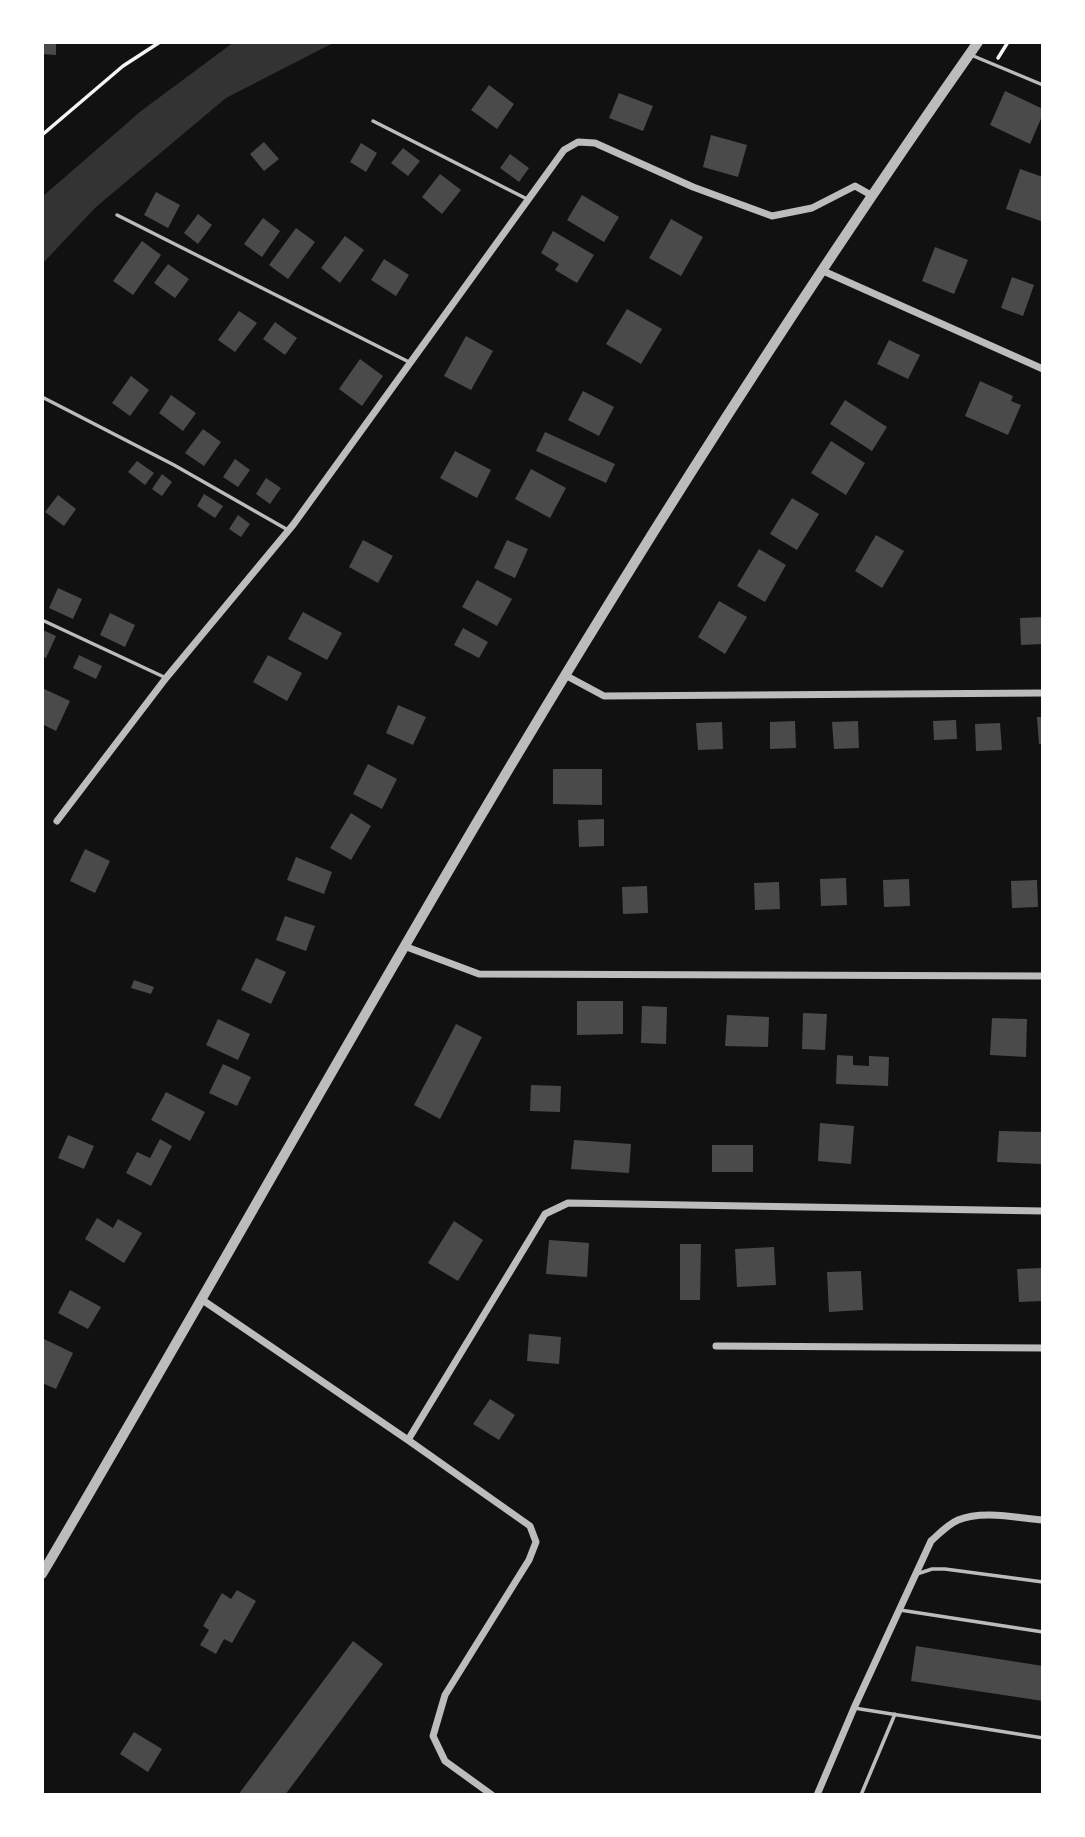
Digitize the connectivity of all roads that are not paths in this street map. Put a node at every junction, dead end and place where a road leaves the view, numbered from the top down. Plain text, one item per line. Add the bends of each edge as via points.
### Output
1 (978, 42) edge
2 (969, 55) junction
3 (1043, 85) edge
4 (373, 121) dead end
5 (871, 195) junction
6 (527, 198) junction
7 (117, 215) dead end
8 (821, 270) junction
9 (409, 362) junction
10 (1043, 369) edge
11 (42, 397) edge
12 (288, 530) junction
13 (42, 620) edge
14 (565, 675) junction
15 (166, 678) junction
16 (1043, 693) edge
17 (57, 821) dead end
18 (404, 946) junction
19 (1043, 976) edge
20 (1043, 1211) edge
21 (201, 1299) junction
22 (716, 1346) dead end
23 (1043, 1348) edge
24 (408, 1440) junction
25 (1043, 1520) edge
26 (42, 1574) edge
27 (915, 1575) junction
28 (1043, 1582) edge
29 (900, 1610) junction
30 (1043, 1632) edge
31 (854, 1708) junction
32 (895, 1714) junction
33 (1043, 1738) edge
34 (492, 1795) edge
35 (817, 1795) edge
36 (861, 1795) edge

1 - 2 street
2 - 3 lane
2 - 5 street
4 - 6 lane
5 - 6 street via 855,186 812,208 772,216 595,143 578,142 565,150
5 - 8 street
6 - 9 street
7 - 9 lane
8 - 10 street
8 - 14 street
9 - 12 street
11 - 12 lane
12 - 15 street
13 - 15 lane
14 - 16 street via 604,696
14 - 18 street
15 - 17 street
18 - 19 street via 479,974
18 - 21 street
20 - 24 street via 568,1203 545,1214
21 - 24 street
21 - 26 street
22 - 23 street
24 - 34 street via 530,1526 536,1542 445,1695 433,1737 445,1761
25 - 27 street via 990,1515 959,1520 931,1541
27 - 28 lane via 945,1569
27 - 29 street
29 - 30 lane
29 - 31 street
31 - 32 lane
31 - 35 street
32 - 33 lane
32 - 36 lane

